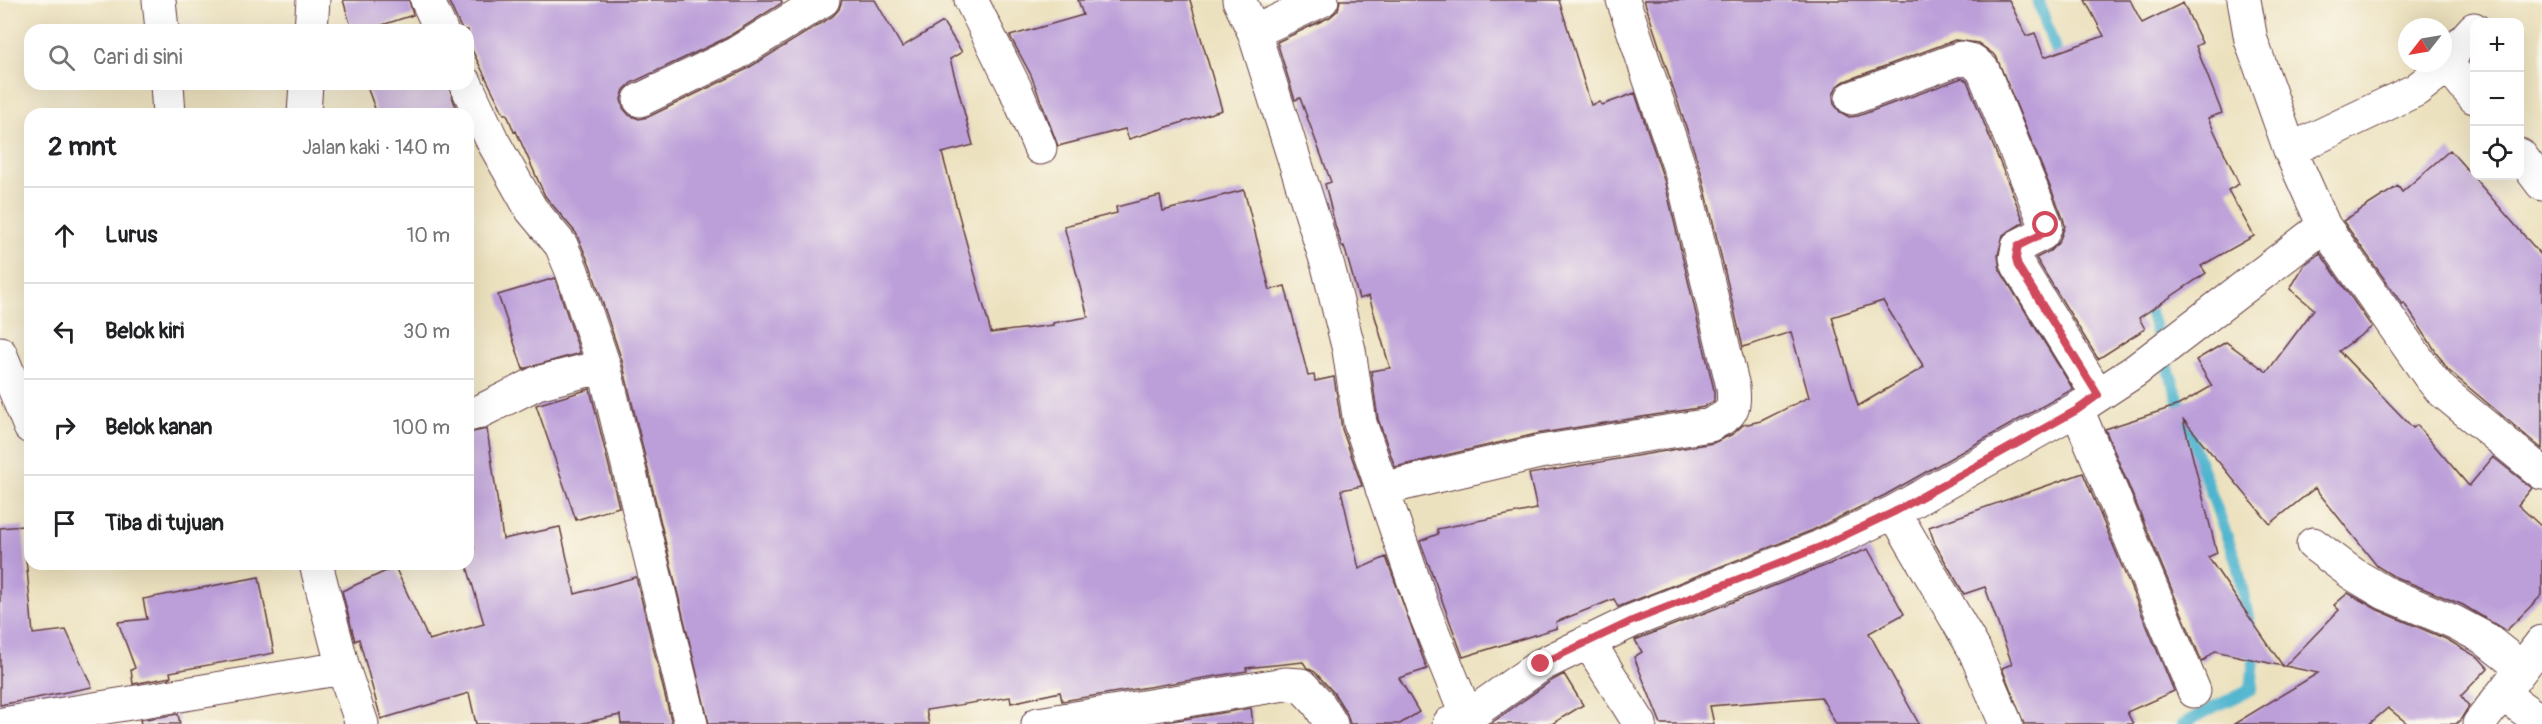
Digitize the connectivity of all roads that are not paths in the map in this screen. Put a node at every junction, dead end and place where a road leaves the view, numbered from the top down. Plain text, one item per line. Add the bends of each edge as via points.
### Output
1 (159, 0) edge
2 (313, 0) edge
3 (427, 0) edge
4 (823, 0) edge
5 (971, 0) edge
6 (1239, 0) edge
7 (1322, 0) edge
8 (1623, 0) edge
9 (2244, 0) edge
10 (161, 24) edge
11 (311, 24) edge
12 (438, 24) edge
13 (1254, 32) junction
14 (2470, 35) edge
15 (2452, 56) edge
16 (2452, 70) edge
17 (2439, 72) edge
18 (167, 90) edge
19 (306, 90) edge
20 (469, 90) edge
21 (2470, 92) edge
22 (1852, 98) dead end
23 (640, 100) dead end
24 (169, 108) edge
25 (304, 108) edge
26 (1040, 148) dead end
27 (2290, 150) junction
28 (2524, 160) edge
29 (2542, 184) edge
30 (2324, 226) junction
31 (0, 353) edge
32 (604, 366) junction
33 (2087, 402) junction
34 (24, 412) edge
35 (474, 413) edge
36 (2542, 473) edge
37 (1382, 489) junction
38 (1894, 512) junction
39 (2313, 544) dead end
40 (318, 570) edge
41 (1588, 641) junction
42 (2542, 642) edge
43 (343, 668) junction
44 (2522, 668) junction
45 (2194, 691) dead end
46 (2502, 694) junction
47 (52, 719) edge
48 (1458, 720) edge
49 (1629, 720) edge
50 (2542, 722) edge
51 (3, 724) edge
52 (362, 724) edge
53 (691, 724) edge
54 (1038, 724) edge
55 (1331, 724) edge
56 (2006, 724) edge
57 (2479, 724) edge

1 - 10 street
2 - 11 street
3 - 12 street
4 - 23 street via 735,54
5 - 26 street
6 - 13 street
7 - 13 street
8 - 37 street via 1683,178 1735,405 1727,416 1710,425 1540,452
9 - 27 street via 2250,40
13 - 37 street via 1328,266 1349,350 1360,423
14 - 15 street
16 - 21 street
17 - 27 street via 2416,90
18 - 24 street
19 - 25 street
20 - 32 street via 531,209 561,244
22 - 33 street via 1960,58 1973,61 1983,70 2046,225 2042,234 2018,246 2018,266
27 - 30 street
28 - 29 street
30 - 33 street via 2135,371
30 - 36 street via 2441,390
31 - 34 street
32 - 35 street via 537,383
32 - 53 street
33 - 38 street
33 - 45 street
37 - 48 street
38 - 41 street via 1820,547
38 - 56 street via 1974,649
39 - 44 street via 2385,593 2484,638
40 - 43 street
41 - 48 street via 1541,664
41 - 49 street
42 - 44 street
43 - 47 street
43 - 52 street
44 - 46 street
46 - 50 street
46 - 57 street
47 - 51 street
54 - 55 street via 1285,684 1301,685

